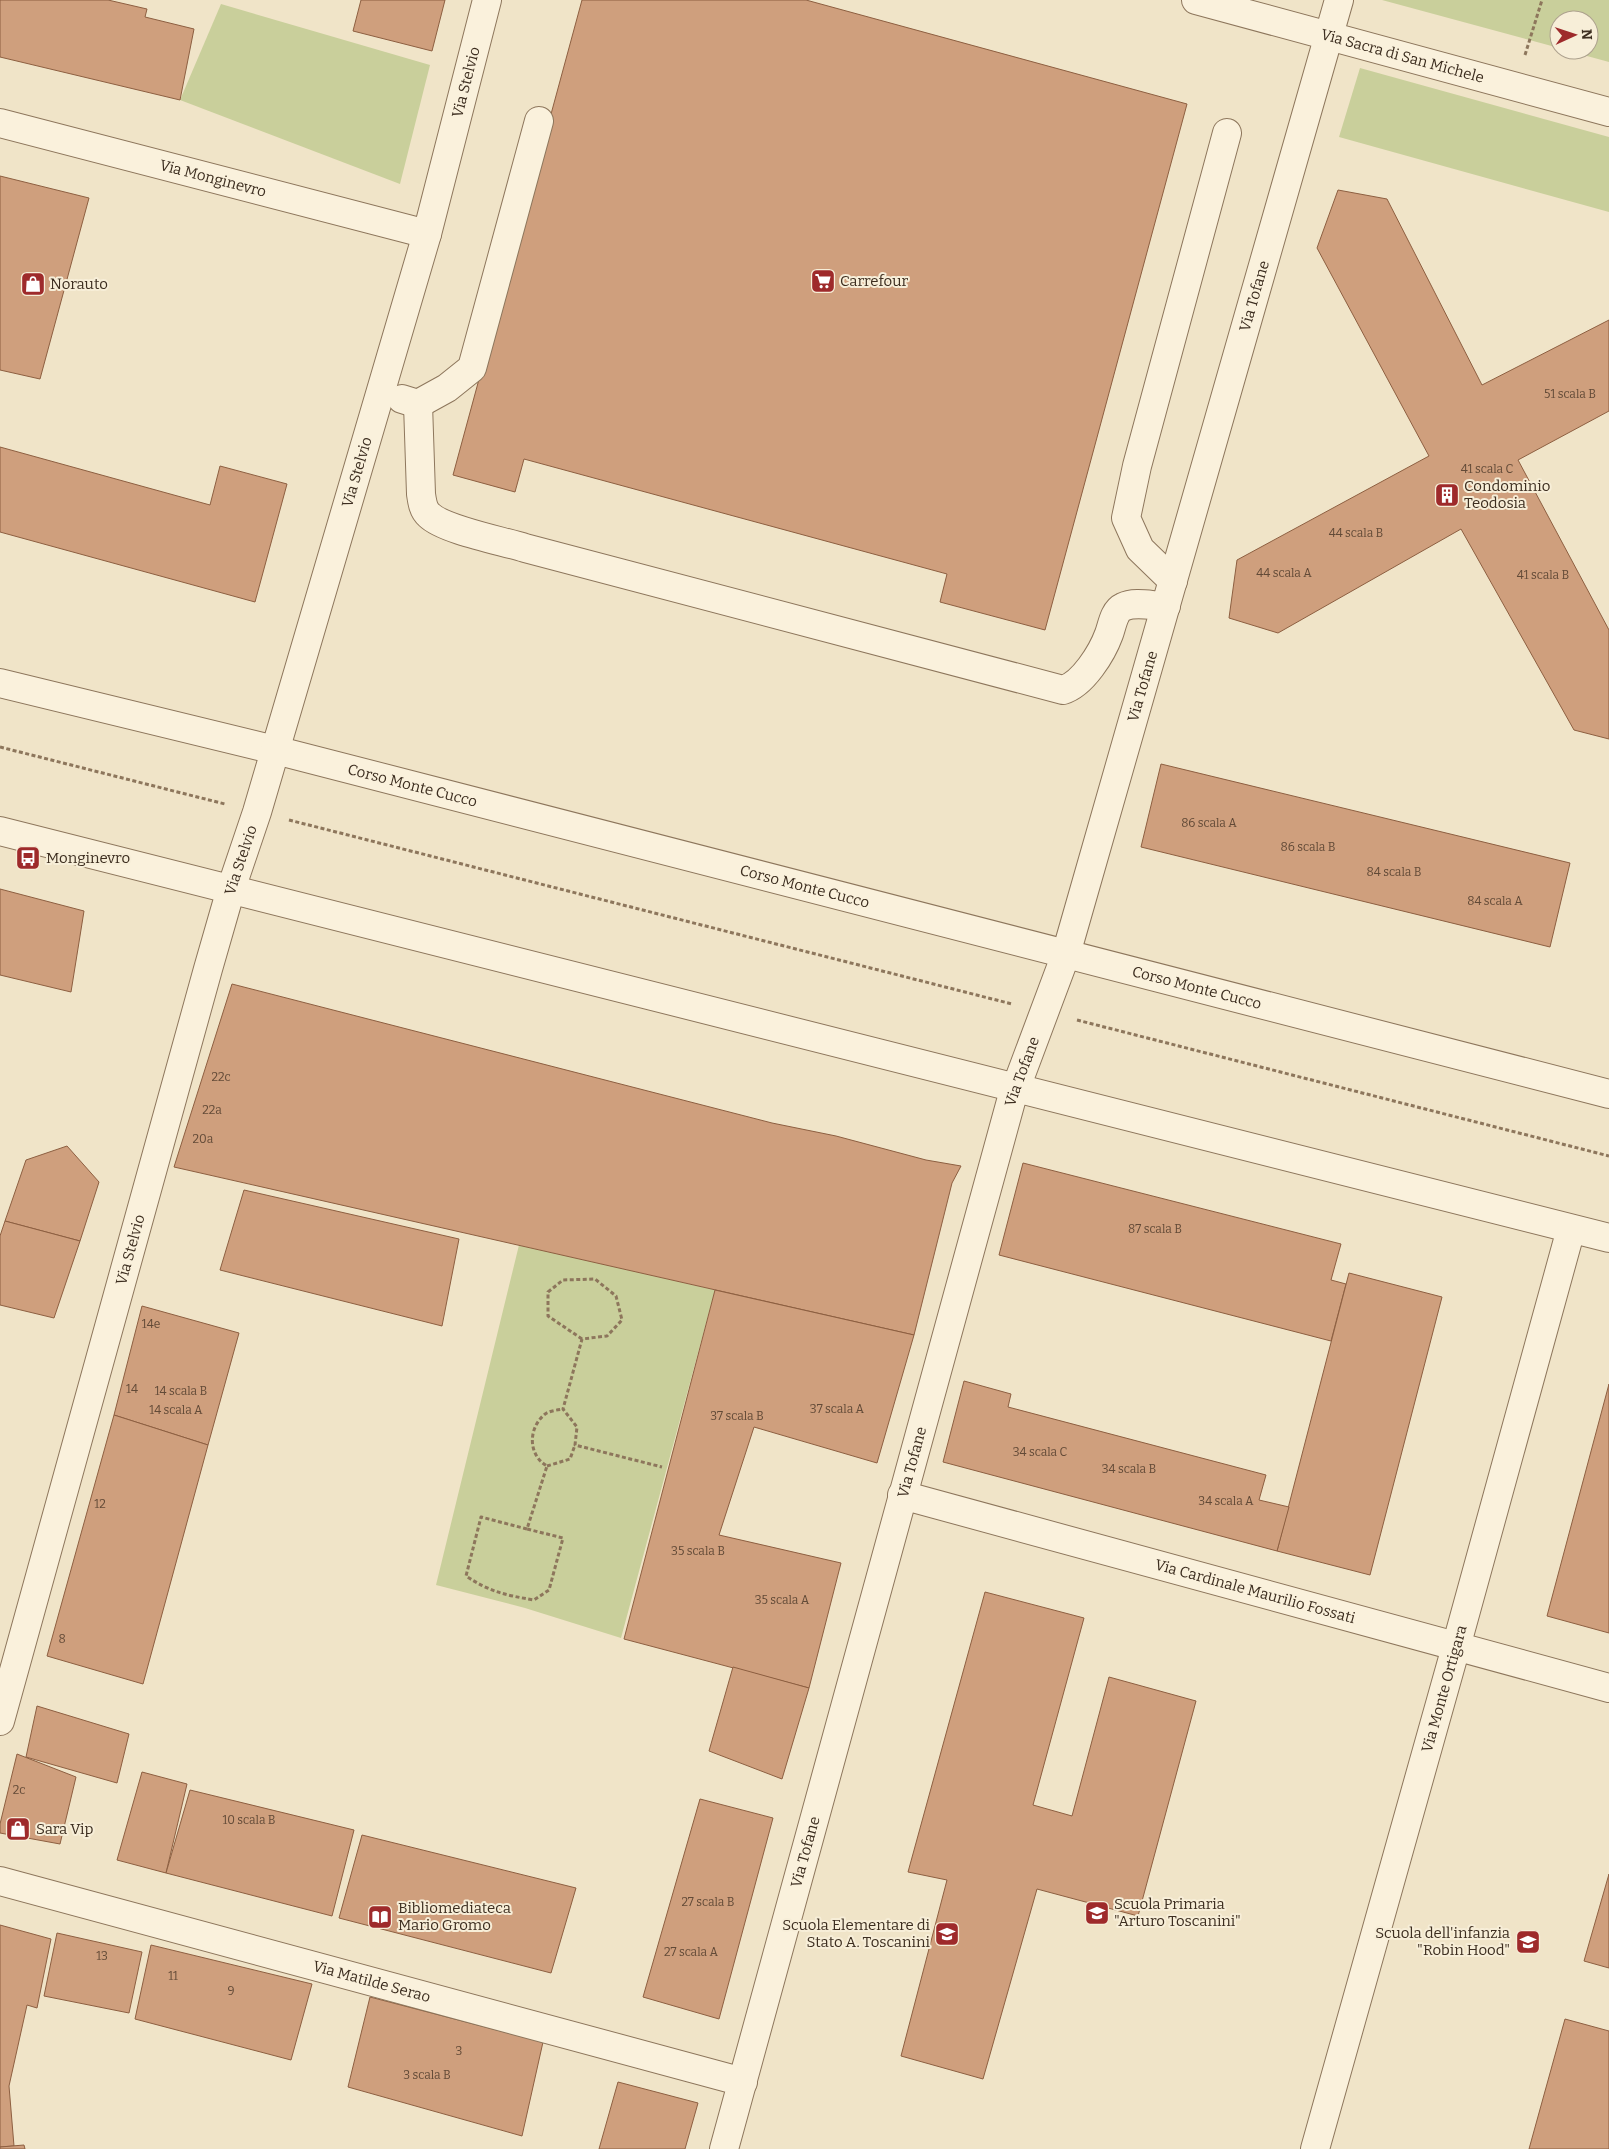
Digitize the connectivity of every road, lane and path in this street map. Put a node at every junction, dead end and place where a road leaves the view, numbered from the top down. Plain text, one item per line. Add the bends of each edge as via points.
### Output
1 (487, 0) edge
2 (1196, 0) edge
3 (1339, 0) edge
4 (1542, 0) edge
5 (1328, 36) junction
6 (1516, 87) junction
7 (1609, 112) edge
8 (539, 121) dead end
9 (0, 123) edge
10 (1227, 133) dead end
11 (427, 234) junction
12 (381, 392) junction
13 (418, 404) junction
14 (1170, 594) junction
15 (0, 683) edge
16 (0, 747) edge
17 (275, 750) junction
18 (257, 812) junction
19 (0, 831) edge
20 (231, 889) junction
21 (1066, 954) junction
22 (1044, 1012) junction
23 (1015, 1088) junction
24 (1609, 1094) edge
25 (1609, 1156) edge
26 (1571, 1229) junction
27 (1609, 1238) edge
28 (582, 1339) junction
29 (563, 1409) junction
30 (575, 1445) junction
31 (547, 1466) junction
32 (662, 1467) dead end
33 (902, 1494) junction
34 (527, 1528) junction
35 (1456, 1647) junction
36 (1609, 1688) edge
37 (0, 1721) edge
38 (0, 1880) edge
39 (742, 2082) junction
40 (724, 2149) edge
41 (1315, 2149) edge

1 - 11 street, Via Stelvio
2 - 5 street, Via Sacra di San Michele
3 - 5 street, Via Tofane
4 - 6 path
5 - 6 street, Via Sacra di San Michele
5 - 14 street, Via Tofane
6 - 7 street, Via Sacra di San Michele
8 - 13 street via 472,368 447,388
9 - 11 street, Via Monginevro
10 - 14 street via 1137,466 1126,518 1140,550
11 - 12 street, Via Stelvio
12 - 13 street
12 - 17 street, Via Stelvio
13 - 14 street via 423,505 429,515 446,525 1063,690 1072,687 1095,661 1122,607
14 - 21 street, Via Tofane
15 - 17 street, Corso Monte Cucco
16 - 18 path
17 - 18 street, Via Stelvio
17 - 21 street, Corso Monte Cucco
18 - 20 street, Via Stelvio
18 - 22 path
19 - 20 street
20 - 23 street
20 - 37 street, Via Stelvio
21 - 22 street, Via Tofane
21 - 24 street, Corso Monte Cucco
22 - 23 street, Via Tofane
22 - 25 path
23 - 26 street
23 - 33 street, Via Tofane
26 - 27 street
26 - 35 street, Via Monte Ortigara
28 - 28 path via 607,1336 622,1320 616,1296 595,1279 563,1280 548,1292 548,1316
28 - 29 path
29 - 30 path via 577,1427
29 - 31 path via 545,1414 533,1428 531,1446 540,1462
30 - 31 path via 570,1459
30 - 32 path
31 - 34 path
33 - 35 street, Via Cardinale Maurilio Fossati
33 - 39 street, Via Tofane
34 - 34 path via 562,1538 550,1590 534,1600 509,1596 485,1588 466,1576 481,1517
35 - 36 street, Via Cardinale Maurilio Fossati
35 - 41 street, Via Monte Ortigara
38 - 39 street, Via Matilde Serao
39 - 40 street, Via Tofane

